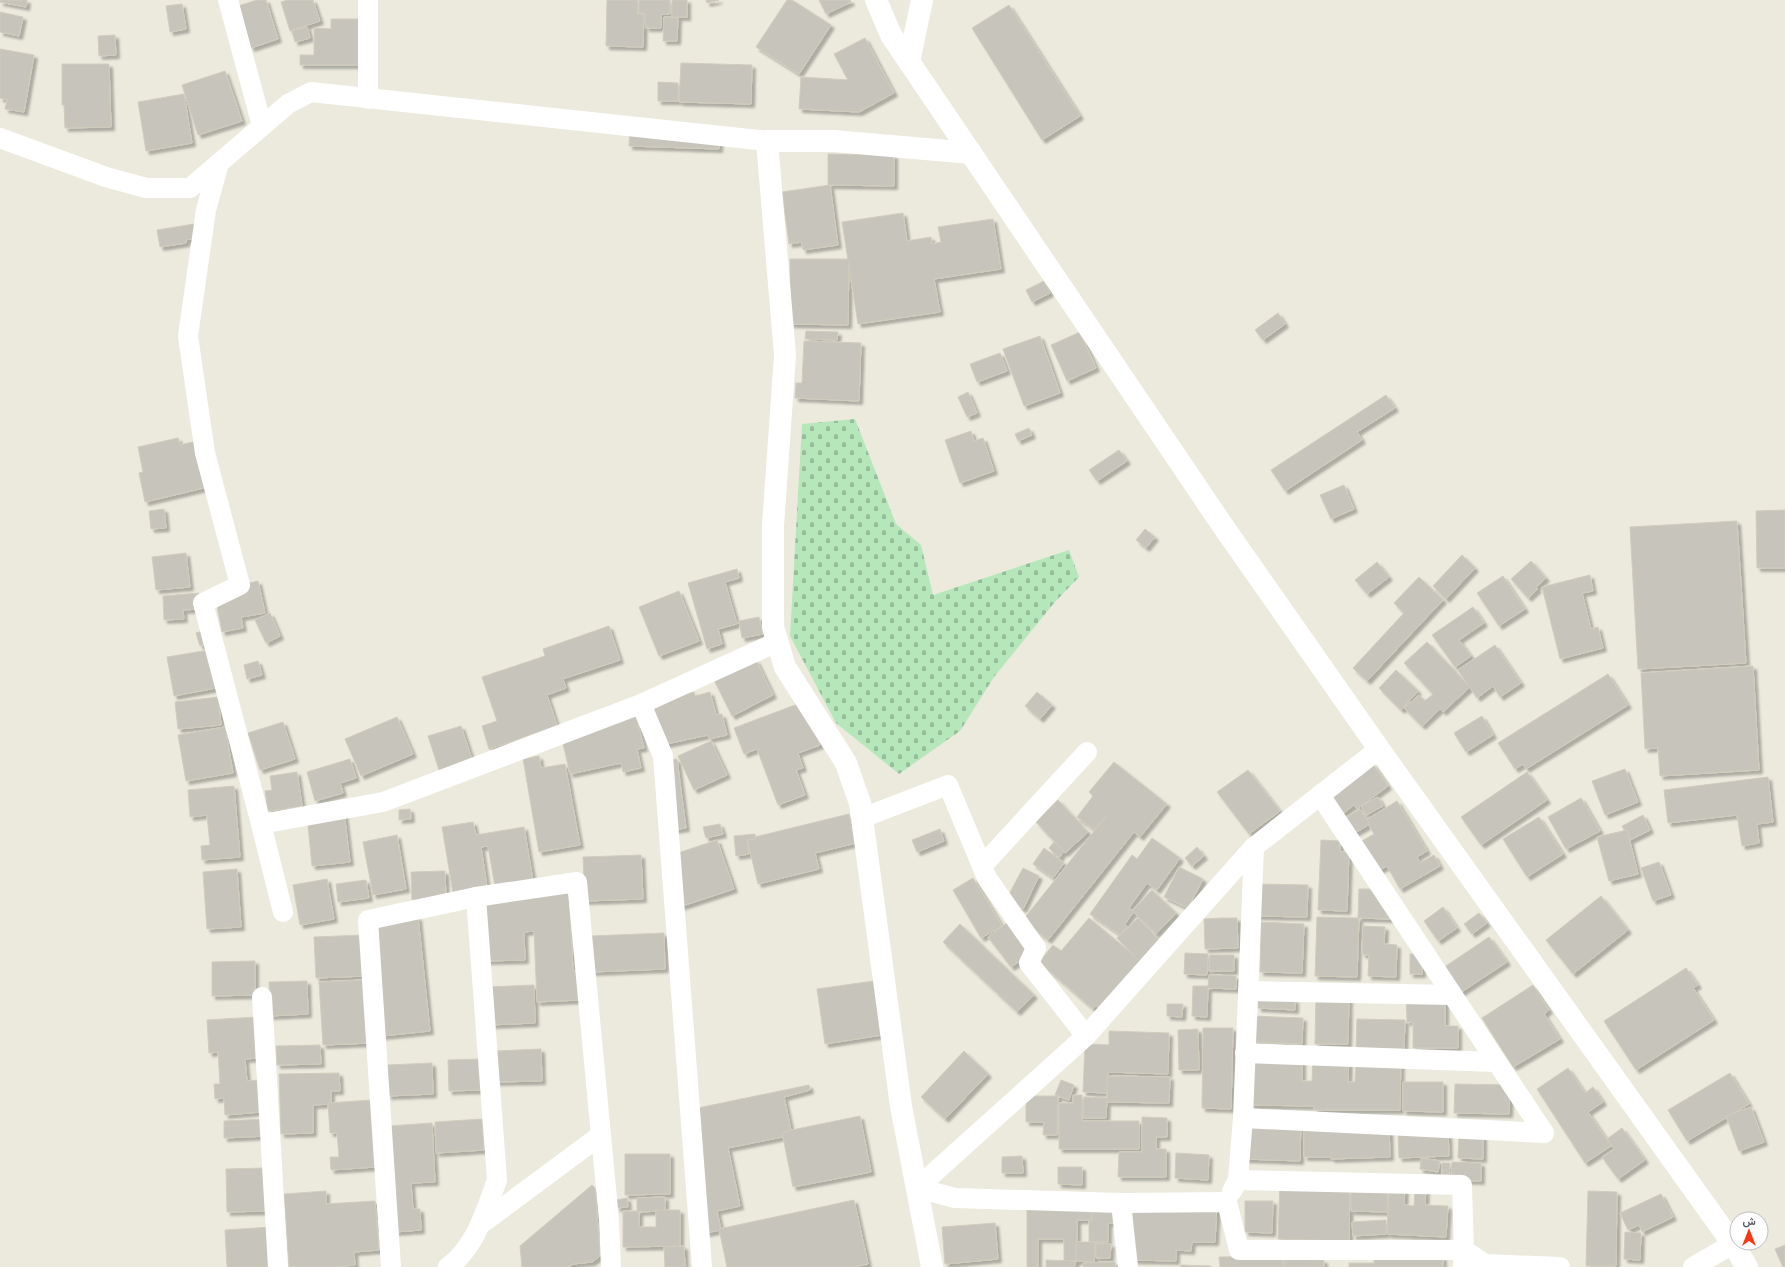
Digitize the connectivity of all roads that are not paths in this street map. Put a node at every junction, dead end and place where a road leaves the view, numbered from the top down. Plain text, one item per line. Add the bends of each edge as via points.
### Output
1 (228, 0) edge
2 (368, 0) edge
3 (876, 0) edge
4 (922, 0) edge
5 (910, 62) junction
6 (368, 98) junction
7 (262, 126) junction
8 (0, 138) edge
9 (767, 141) junction
10 (971, 152) junction
11 (219, 163) junction
12 (777, 642) junction
13 (641, 704) junction
14 (1379, 748) junction
15 (1087, 752) dead end
16 (1320, 795) junction
17 (862, 818) junction
18 (261, 824) junction
19 (1254, 847) junction
20 (982, 866) junction
21 (476, 897) junction
22 (283, 912) dead end
23 (1248, 991) junction
24 (1452, 995) junction
25 (262, 997) dead end
26 (1086, 1036) junction
27 (1245, 1053) junction
28 (1496, 1062) junction
29 (1243, 1118) junction
30 (601, 1135) junction
31 (1238, 1180) junction
32 (916, 1188) junction
33 (1226, 1202) junction
34 (1121, 1203) junction
35 (481, 1224) junction
36 (1729, 1238) edge
37 (1729, 1246) edge
38 (1737, 1251) edge
39 (1463, 1258) edge
40 (455, 1265) edge
41 (278, 1267) edge
42 (391, 1267) edge
43 (611, 1267) edge
44 (702, 1267) edge
45 (932, 1267) edge
46 (1128, 1267) edge
47 (1560, 1267) edge
48 (1693, 1267) edge
49 (1747, 1267) edge

1 - 7 street
2 - 6 street
3 - 5 main road via 891,35
4 - 5 main road
5 - 10 main road
6 - 7 street via 311,92 288,104
6 - 9 street
7 - 11 street
8 - 11 street via 106,177 146,188 190,188
9 - 10 main road via 834,141
9 - 12 main road via 784,355 773,526 773,627
10 - 14 main road via 1225,530
11 - 18 street via 206,210 188,336 205,453 240,585 203,603
12 - 13 street
12 - 17 main road via 784,667 846,763 860,803
13 - 18 street via 383,802
13 - 44 street via 663,756
14 - 16 street
14 - 36 main road
15 - 20 street
16 - 19 street
16 - 24 street
17 - 20 street via 948,785
17 - 32 main road via 901,1106
18 - 22 street
19 - 23 street
19 - 26 street
20 - 26 street via 987,878 1036,948 1028,963
21 - 30 street via 577,882
21 - 35 street via 497,1180
21 - 42 street via 368,920
23 - 24 street
23 - 27 street
24 - 28 street
25 - 41 street
26 - 32 street
27 - 28 street
27 - 29 street
28 - 29 street via 1544,1133
29 - 31 street
30 - 35 street
30 - 43 street
31 - 33 street
31 - 39 street via 1462,1184
32 - 34 street via 955,1198
32 - 45 main road
33 - 34 street
33 - 39 street via 1239,1250
34 - 46 street
35 - 40 street
37 - 48 street
38 - 49 main road
39 - 47 street via 1485,1264

